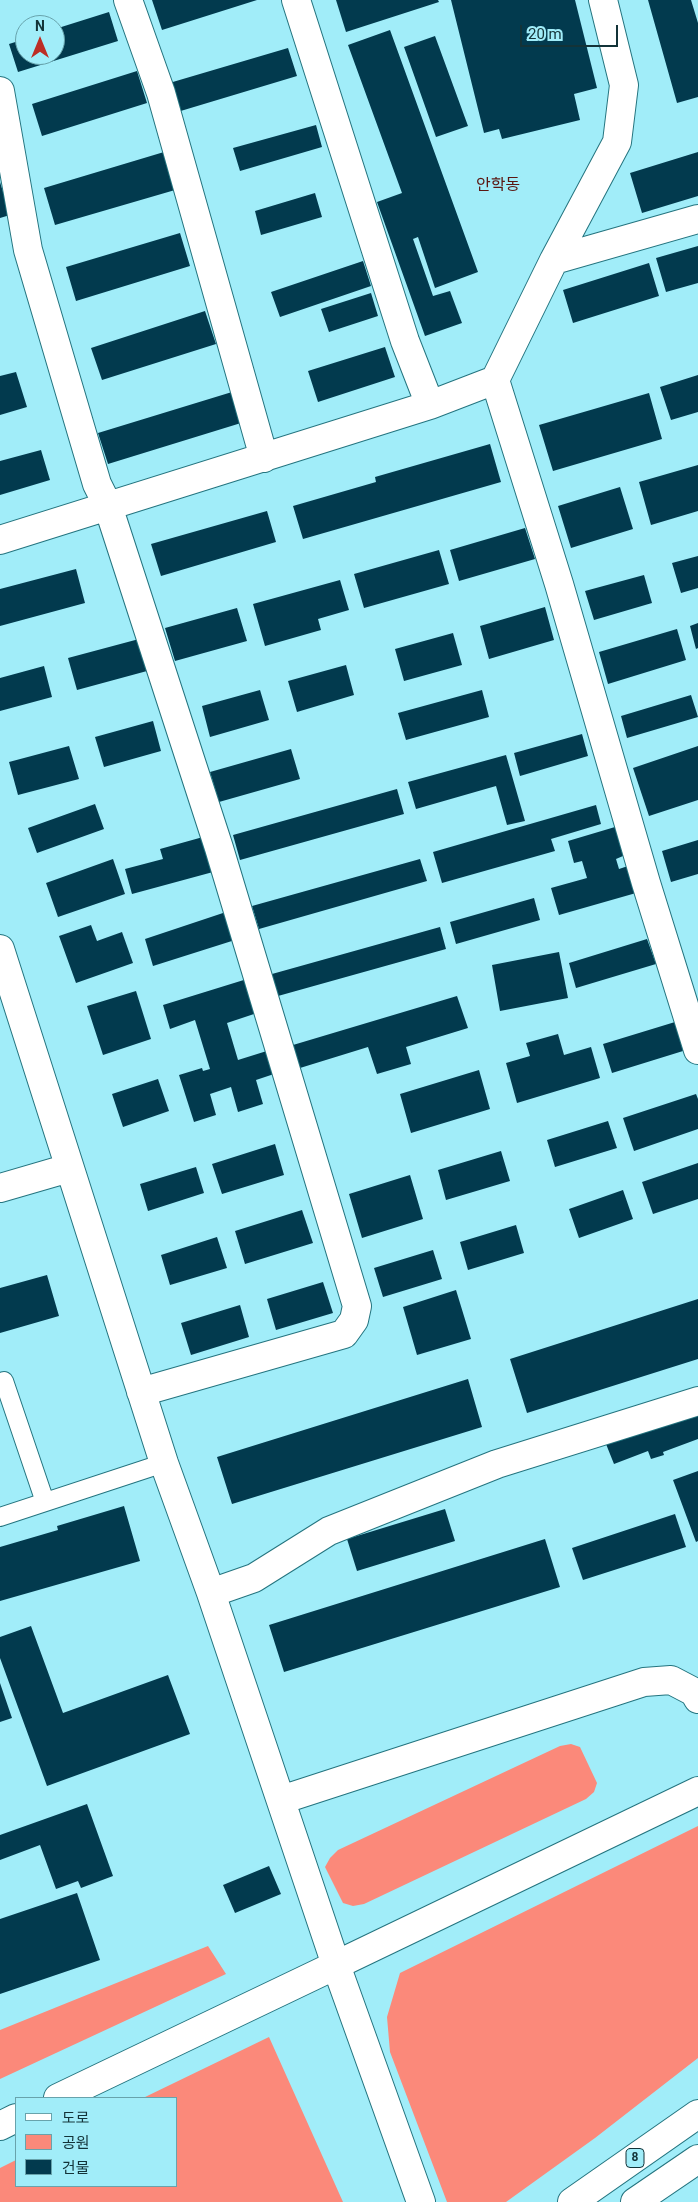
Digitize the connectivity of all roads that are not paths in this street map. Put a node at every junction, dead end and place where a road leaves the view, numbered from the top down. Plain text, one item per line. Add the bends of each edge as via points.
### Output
1 (128, 0) edge
2 (296, 0) edge
3 (604, 0) edge
4 (0, 91) edge
5 (698, 219) edge
6 (554, 260) junction
7 (496, 380) junction
8 (430, 405) junction
9 (264, 458) junction
10 (108, 506) junction
11 (0, 540) edge
12 (0, 949) edge
13 (698, 1050) edge
14 (68, 1168) junction
15 (0, 1188) edge
16 (4, 1381) dead end
17 (141, 1392) junction
18 (698, 1401) edge
19 (164, 1463) junction
20 (45, 1502) junction
21 (0, 1517) edge
22 (211, 1592) junction
23 (698, 1699) edge
24 (698, 1792) edge
25 (281, 1800) junction
26 (336, 1965) junction
27 (60, 2097) edge
28 (698, 2114) edge
29 (15, 2118) edge
30 (0, 2126) edge
31 (698, 2158) edge
32 (421, 2202) edge
33 (572, 2202) edge
34 (635, 2202) edge

1 - 9 main road via 161,92
2 - 8 main road via 405,341
3 - 6 main road via 624,86 617,142
4 - 10 main road via 28,250 97,484
5 - 6 main road
6 - 7 main road
7 - 8 main road
7 - 13 main road
8 - 9 main road
9 - 10 main road
10 - 11 main road
10 - 17 main road via 219,848 357,1306 354,1320 344,1334
12 - 14 main road
14 - 15 main road
14 - 17 main road
16 - 20 lane
17 - 19 main road
18 - 22 main road via 497,1464 329,1531 254,1578
19 - 20 lane
19 - 22 main road
20 - 21 lane
22 - 25 main road
23 - 25 main road via 694,1692 671,1680 644,1682
24 - 26 main road
25 - 26 main road
26 - 27 main road
26 - 32 main road
28 - 33 main road, 8
29 - 30 main road
31 - 34 main road

